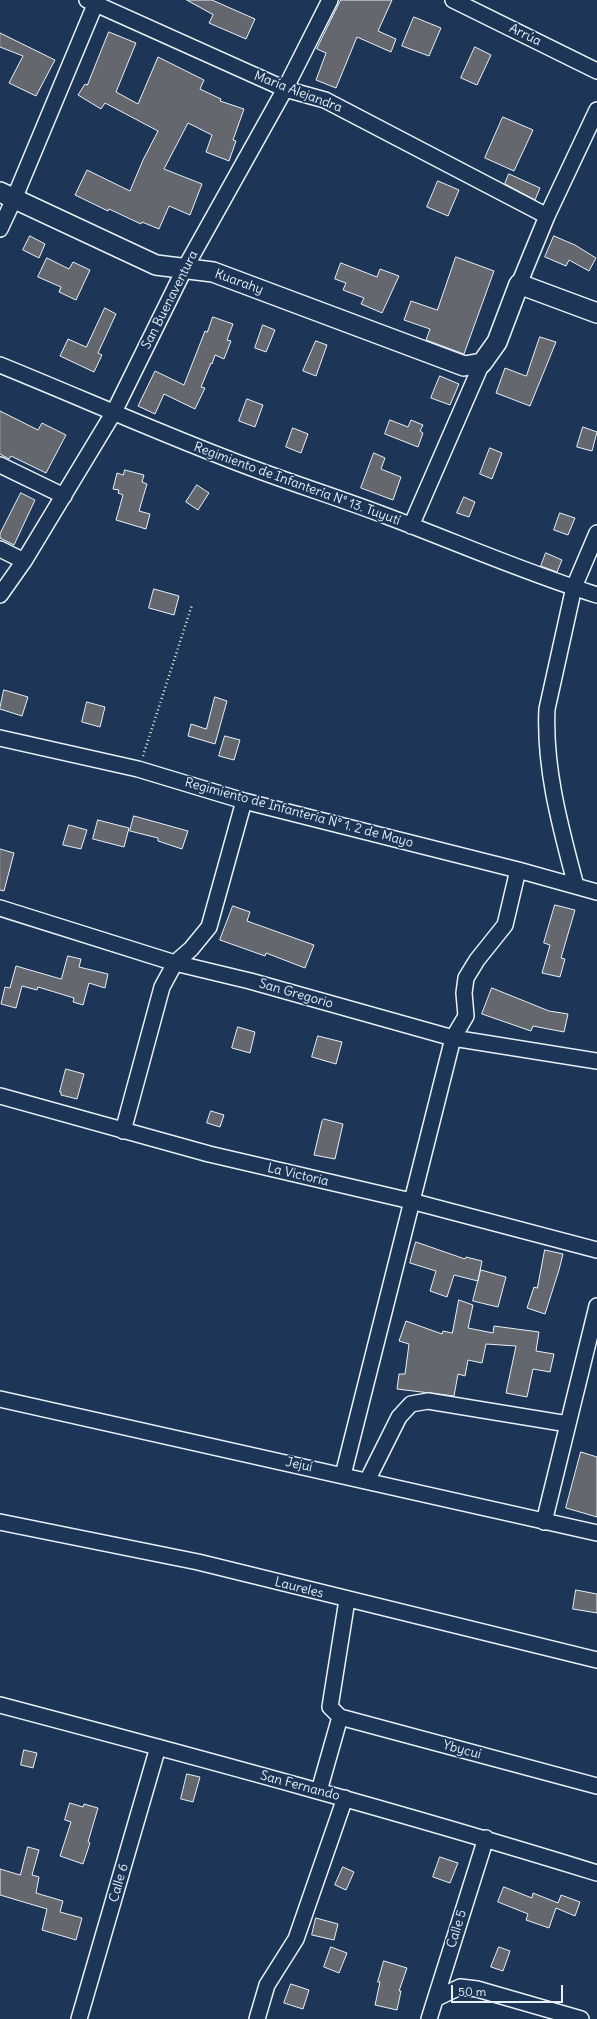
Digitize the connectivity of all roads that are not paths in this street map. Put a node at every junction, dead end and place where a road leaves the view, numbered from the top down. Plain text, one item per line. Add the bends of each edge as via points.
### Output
1 (330, 0) edge
2 (453, 0) edge
3 (91, 2) edge
4 (597, 71) edge
5 (285, 89) junction
6 (597, 110) edge
7 (7, 196) edge
8 (547, 216) junction
9 (0, 229) edge
10 (185, 268) junction
11 (519, 284) junction
12 (597, 313) edge
13 (482, 362) junction
14 (0, 365) edge
15 (114, 412) junction
16 (0, 465) edge
17 (64, 496) junction
18 (411, 526) junction
19 (597, 533) edge
20 (0, 549) edge
21 (24, 561) junction
22 (574, 587) junction
23 (0, 594) edge
24 (597, 595) edge
25 (0, 738) edge
26 (244, 801) junction
27 (518, 870) junction
28 (576, 886) junction
29 (597, 892) edge
30 (0, 908) edge
31 (175, 963) junction
32 (453, 1038) junction
33 (597, 1061) edge
34 (0, 1096) edge
35 (123, 1131) junction
36 (411, 1200) junction
37 (597, 1250) edge
38 (597, 1306) edge
39 (0, 1399) edge
40 (568, 1424) junction
41 (343, 1475) junction
42 (367, 1481) junction
43 (0, 1522) edge
44 (544, 1522) junction
45 (597, 1533) edge
46 (347, 1600) junction
47 (597, 1660) edge
48 (0, 1705) edge
49 (335, 1712) junction
50 (158, 1747) junction
51 (597, 1786) edge
52 (319, 1791) junction
53 (345, 1798) junction
54 (486, 1838) junction
55 (597, 1873) edge
56 (437, 1998) junction
57 (79, 2019) edge
58 (257, 2019) edge
59 (429, 2019) edge
60 (581, 2019) edge

1 - 5 street, San Buenaventura
2 - 4 street, Arrúa
3 - 5 street, María Alejandra
3 - 7 street
5 - 8 street, María Alejandra via 325,100
5 - 10 street, San Buenaventura
6 - 8 street
7 - 9 street
7 - 10 street, Kuarahy via 156,265
8 - 11 street
10 - 13 street, Kuarahy via 214,272 464,366
10 - 15 street, San Buenaventura
11 - 12 street
11 - 13 street via 497,342
13 - 18 street
14 - 15 street, Regimiento de Infantería N° 13. Tuyutí
15 - 17 street, San Buenaventura
15 - 18 street, Regimiento de Infantería N° 13. Tuyutí via 140,425 249,467
16 - 17 street
17 - 21 street, San Buenaventura
18 - 22 street, Regimiento de Infantería N° 13. Tuyutí
19 - 22 street
20 - 21 street
21 - 23 street, San Buenaventura
22 - 24 street, Regimiento de Infantería N° 13. Tuyutí
22 - 28 street via 547,709 546,728 559,821
25 - 26 street, Regimiento de Infantería N° 1. 2 de Mayo via 138,769
26 - 27 street, Regimiento de Infantería N° 1. 2 de Mayo
26 - 31 street via 208,927 192,949
27 - 28 street, Regimiento de Infantería N° 1. 2 de Mayo
27 - 32 street via 506,925 477,960 466,978 466,1016
28 - 29 street, Regimiento de Infantería N° 1. 2 de Mayo
30 - 31 street, San Gregorio
31 - 32 street, San Gregorio via 250,981
31 - 35 street via 162,987
32 - 33 street, San Gregorio
32 - 36 street
34 - 35 street, La Victoria
35 - 36 street, La Victoria via 209,1154
36 - 37 street, La Victoria
36 - 41 street
38 - 40 street
39 - 41 street, Jejuí
40 - 42 street via 428,1401 411,1404 399,1417
40 - 44 street
41 - 42 street, Jejuí
42 - 44 street, Jejuí
43 - 46 street, Laureles via 198,1562
44 - 45 street, Jejuí
46 - 47 street, Laureles
46 - 49 street
48 - 50 street, San Fernando
49 - 51 street, Ybycuí
49 - 52 street
50 - 52 street, San Fernando
50 - 57 street, Calle 6
52 - 53 street, San Fernando
53 - 54 street, San Fernando
53 - 58 street via 296,1939 267,1985
54 - 55 street, San Fernando
54 - 56 street, Calle 5
56 - 59 street, Calle 5
56 - 60 street via 460,1987 477,1989

